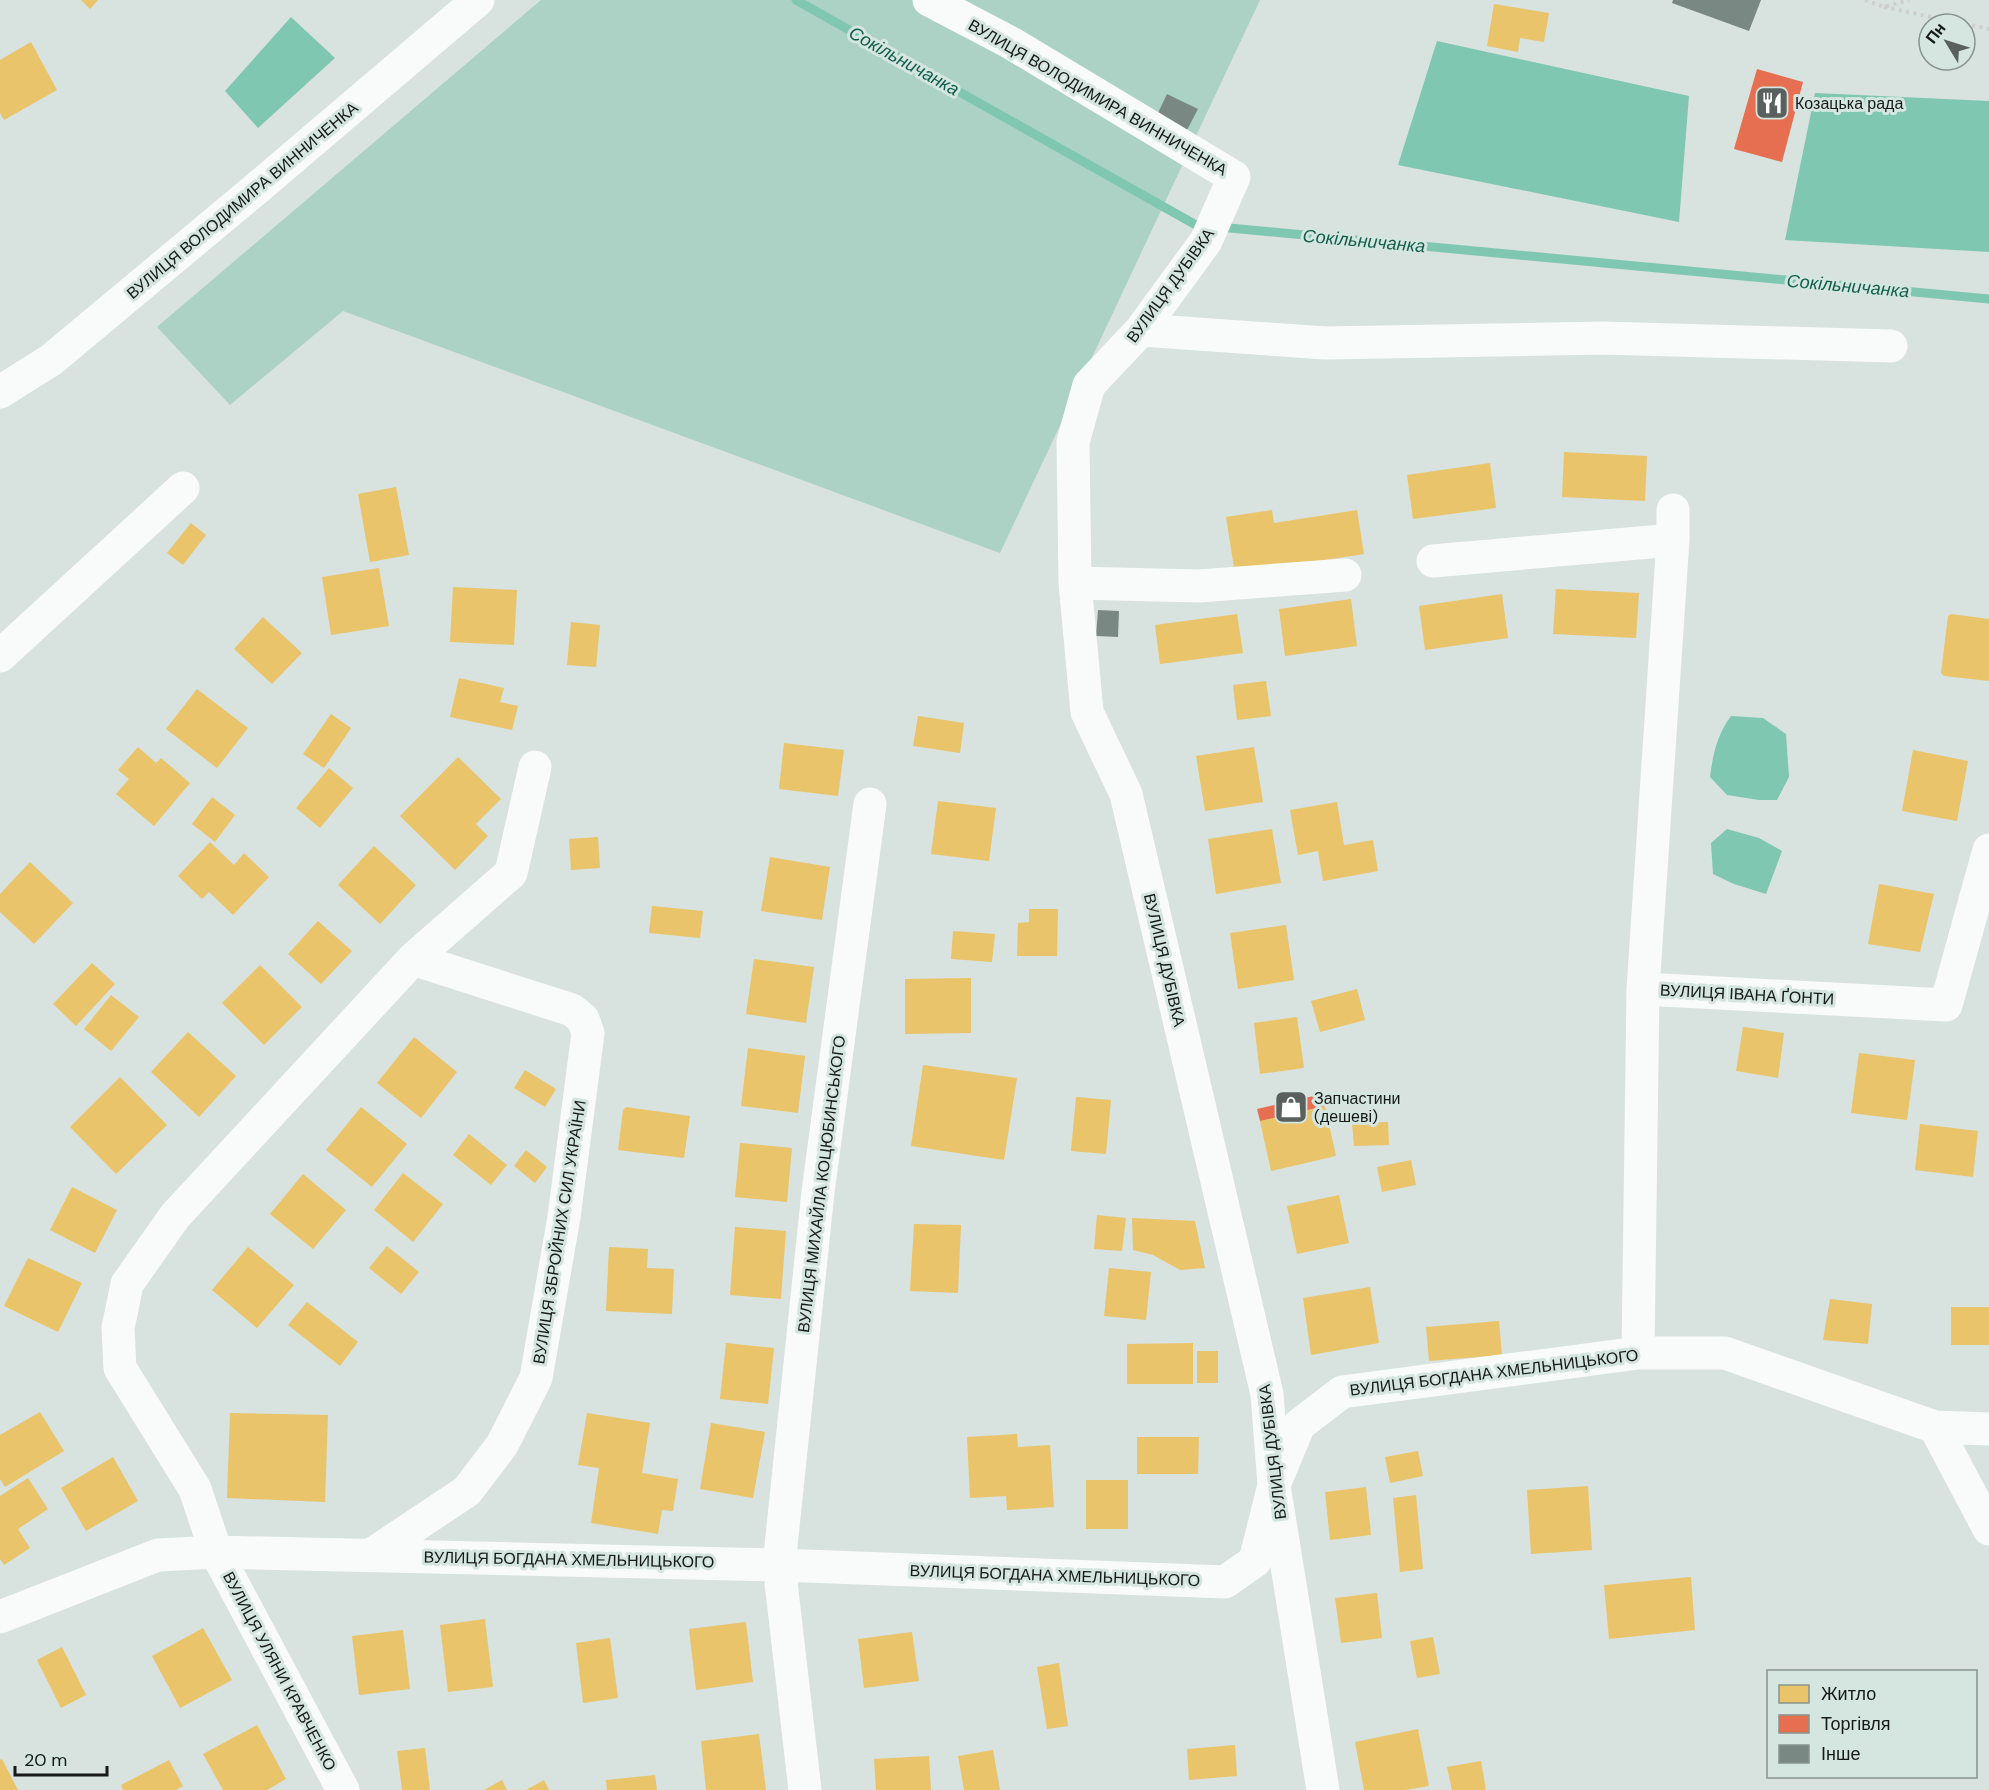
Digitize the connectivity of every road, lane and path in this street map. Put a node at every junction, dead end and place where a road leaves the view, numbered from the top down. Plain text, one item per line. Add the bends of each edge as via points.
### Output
1 (478, 0) edge
2 (929, 0) edge
3 (1865, 0) edge
4 (1909, 0) edge
5 (1884, 8) junction
6 (1989, 29) edge
7 (1234, 177) joint
8 (1141, 330) junction
9 (1891, 346) dead end
10 (0, 392) edge
11 (183, 488) dead end
12 (1433, 561) dead end
13 (1345, 575) dead end
14 (1075, 583) junction
15 (0, 656) edge
16 (535, 767) dead end
17 (870, 804) dead end
18 (1989, 850) edge
19 (413, 959) junction
20 (1643, 988) junction
21 (1638, 1353) junction
22 (1935, 1427) junction
23 (1989, 1429) edge
24 (1274, 1485) junction
25 (1989, 1529) edge
26 (216, 1552) junction
27 (371, 1555) junction
28 (779, 1565) junction
29 (0, 1617) edge
30 (343, 1790) edge
31 (805, 1790) edge
32 (1323, 1790) edge

1 - 10 street, ВУЛИЦЯ ВОЛОДИМИРА ВИННИЧЕНКА via 60,352
2 - 7 street, ВУЛИЦЯ ВОЛОДИМИРА ВИННИЧЕНКА via 1011,43
3 - 5 path
4 - 5 path
5 - 6 path
7 - 8 street, ВУЛИЦЯ ДУБІВКА via 1210,233
8 - 9 street via 1325,343 1603,338
8 - 14 street, ВУЛИЦЯ ДУБІВКА via 1089,385 1073,442
11 - 15 street
12 - 20 street via 1673,525
13 - 14 street via 1199,586
14 - 24 street, ВУЛИЦЯ ДУБІВКА via 1087,712 1126,794 1267,1394
16 - 19 street via 511,873
17 - 28 street, ВУЛИЦЯ МИХАЙЛА КОЦЮБИНСЬКОГО via 818,1192
18 - 20 street, ВУЛИЦЯ ІВАНА ҐОНТИ via 1946,1005
19 - 26 street via 175,1216 127,1284 118,1328 120,1368 195,1489
19 - 27 street, ВУЛИЦЯ ЗБРОЙНИХ СИЛ УКРАЇНИ via 572,1010 583,1019 588,1033 564,1217 536,1378 502,1445 467,1491
20 - 21 street, ВУЛИЦЯ ІВАНА ҐОНТИ
21 - 22 street, ВУЛИЦЯ БОГДАНА ХМЕЛЬНИЦЬКОГО via 1725,1353
21 - 24 street, ВУЛИЦЯ БОГДАНА ХМЕЛЬНИЦЬКОГО via 1342,1392 1299,1425
22 - 23 street, ВУЛИЦЯ БОГДАНА ХМЕЛЬНИЦЬКОГО
22 - 25 street
24 - 28 street, ВУЛИЦЯ БОГДАНА ХМЕЛЬНИЦЬКОГО via 1255,1561 1225,1582
24 - 32 street, ВУЛИЦЯ ДУБІВКА
26 - 27 street, ВУЛИЦЯ БОГДАНА ХМЕЛЬНИЦЬКОГО
26 - 29 street, ВУЛИЦЯ БОГДАНА ХМЕЛЬНИЦЬКОГО via 158,1555
26 - 30 street, ВУЛИЦЯ УЛЯНИ КРАВЧЕНКО
27 - 28 street, ВУЛИЦЯ БОГДАНА ХМЕЛЬНИЦЬКОГО
28 - 31 street, ВУЛИЦЯ МИХАЙЛА КОЦЮБИНСЬКОГО

